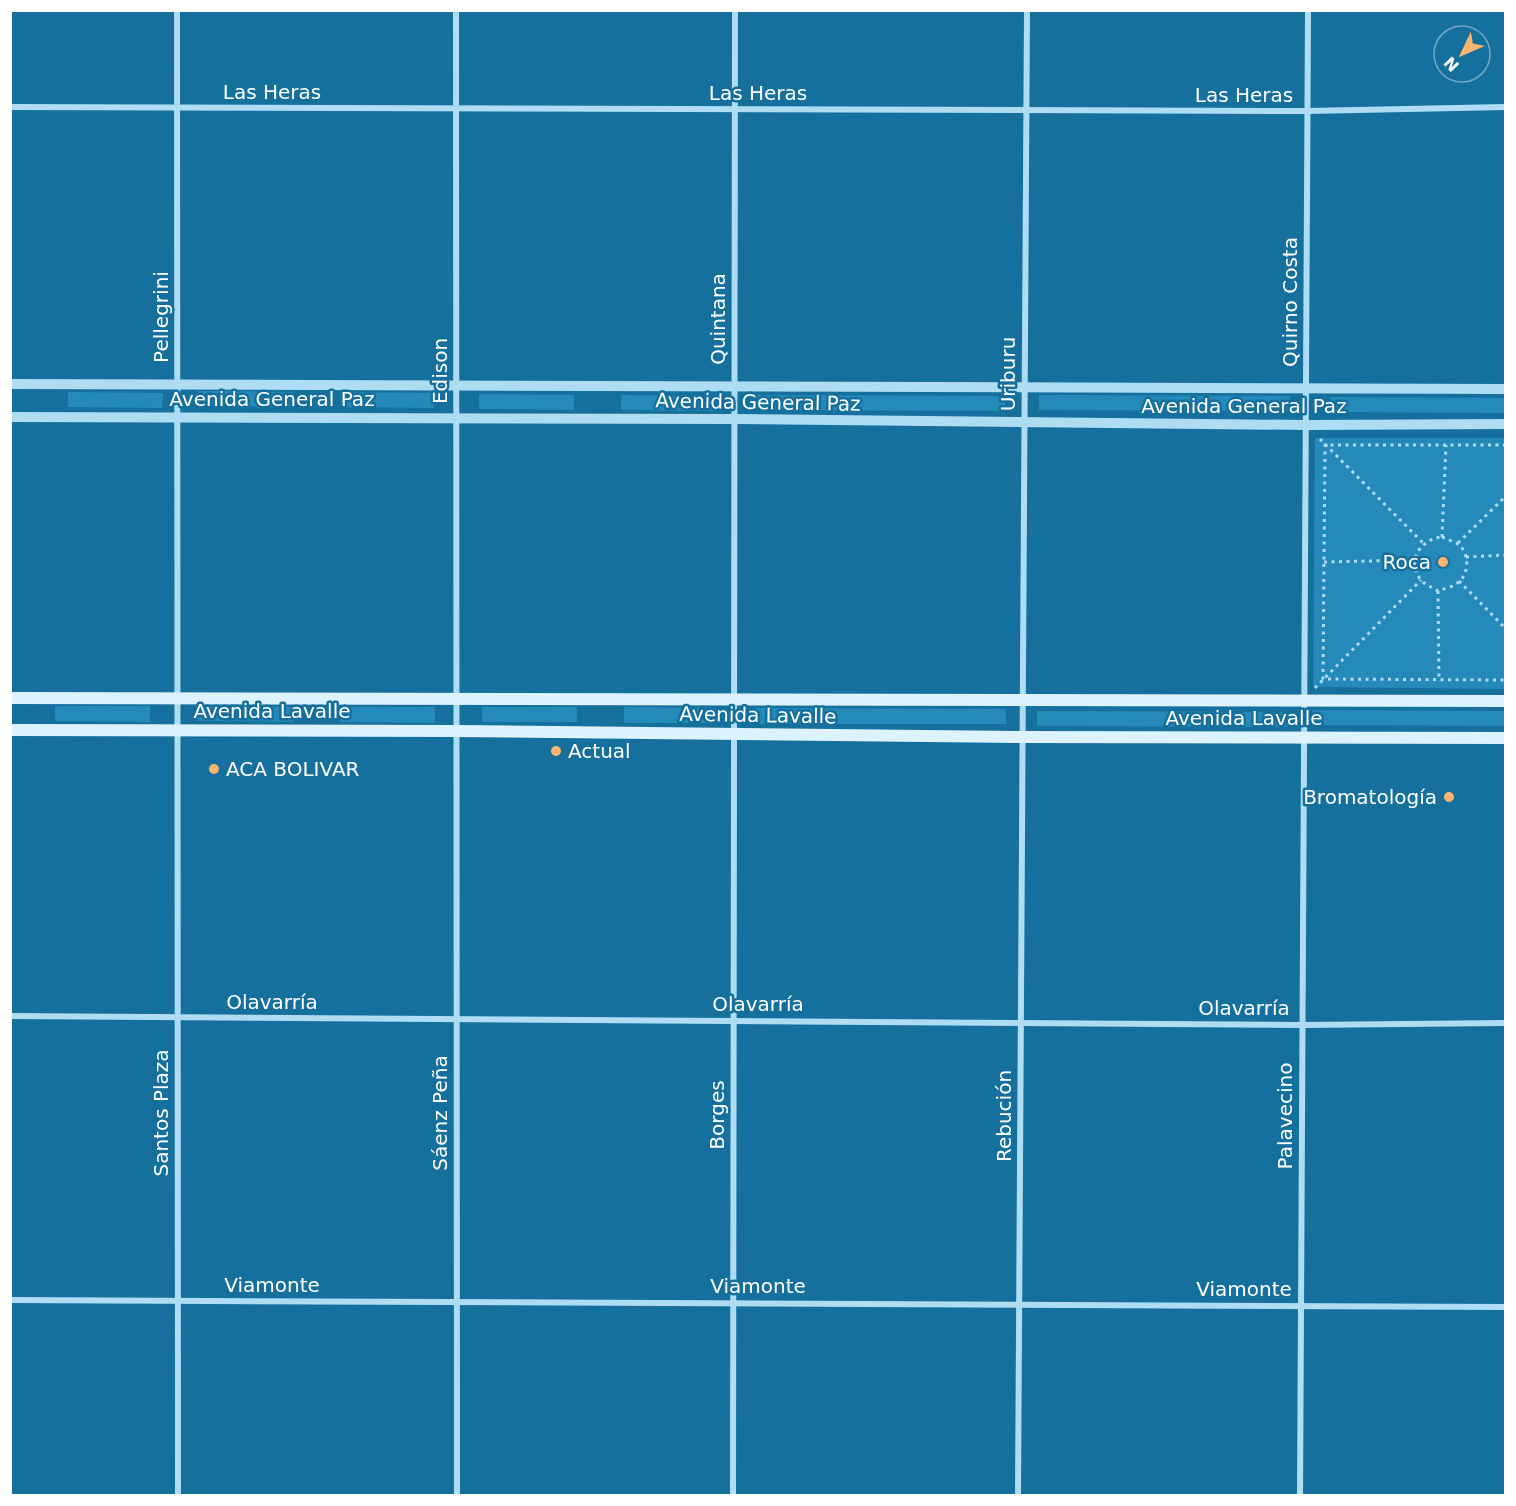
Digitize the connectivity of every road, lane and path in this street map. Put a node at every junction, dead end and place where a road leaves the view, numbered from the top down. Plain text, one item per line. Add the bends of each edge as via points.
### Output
1 (177, 10) edge
2 (456, 10) edge
3 (735, 10) edge
4 (1027, 10) edge
5 (1308, 10) edge
6 (10, 107) edge
7 (1506, 107) edge
8 (177, 108) junction
9 (456, 109) junction
10 (735, 110) junction
11 (1026, 111) junction
12 (1307, 111) junction
13 (10, 384) edge
14 (177, 384) junction
15 (456, 385) junction
16 (734, 386) junction
17 (1024, 387) junction
18 (1306, 388) junction
19 (1506, 389) edge
20 (177, 416) junction
21 (10, 417) edge
22 (456, 418) junction
23 (734, 419) junction
24 (1024, 423) junction
25 (1506, 424) edge
26 (1306, 425) junction
27 (1325, 445) junction
28 (1446, 445) junction
29 (1506, 445) edge
30 (1506, 496) edge
31 (1442, 537) junction
32 (1424, 543) junction
33 (1458, 544) junction
34 (1506, 555) edge
35 (1466, 557) junction
36 (1415, 560) junction
37 (1324, 562) junction
38 (1421, 580) junction
39 (1459, 581) junction
40 (1438, 591) junction
41 (1506, 629) edge
42 (1323, 679) junction
43 (1439, 679) junction
44 (1506, 680) edge
45 (10, 698) edge
46 (178, 698) junction
47 (457, 699) junction
48 (733, 699) junction
49 (1023, 700) junction
50 (1304, 701) junction
51 (1506, 701) edge
52 (10, 730) edge
53 (178, 731) junction
54 (456, 731) junction
55 (735, 735) junction
56 (1022, 737) junction
57 (1304, 738) junction
58 (1506, 738) edge
59 (10, 1016) edge
60 (178, 1017) junction
61 (456, 1019) junction
62 (734, 1020) junction
63 (1021, 1023) junction
64 (1506, 1023) edge
65 (1302, 1025) junction
66 (10, 1300) edge
67 (178, 1301) junction
68 (457, 1302) junction
69 (733, 1303) junction
70 (1019, 1304) junction
71 (1301, 1306) junction
72 (1506, 1307) edge
73 (178, 1496) edge
74 (457, 1496) edge
75 (733, 1496) edge
76 (1018, 1496) edge
77 (1300, 1496) edge

1 - 8 street, Pellegrini
2 - 9 street, Edison
3 - 10 street, Quintana
4 - 11 street, Uriburu
5 - 12 street, Quirno Costa
6 - 8 street, Las Heras
7 - 12 street, Las Heras
8 - 9 street, Las Heras
8 - 14 street, Pellegrini
9 - 10 street, Las Heras
9 - 15 street, Edison
10 - 11 street, Las Heras
10 - 16 street, Quintana
11 - 12 street, Las Heras
11 - 17 street, Uriburu
12 - 18 street, Quirno Costa
13 - 14 street, Avenida General Paz
14 - 15 street, Avenida General Paz
14 - 20 street, Pellegrini
15 - 16 street, Avenida General Paz
15 - 22 street, Edison
16 - 17 street, Avenida General Paz
16 - 23 street, Quintana
17 - 18 street, Avenida General Paz
17 - 24 street, Uriburu
18 - 19 street, Avenida General Paz
18 - 26 street, Quirno Costa
20 - 21 street, Avenida General Paz
20 - 22 street, Avenida General Paz
20 - 46 street, Pellegrini
22 - 23 street, Avenida General Paz
22 - 47 street, Edison
23 - 24 street, Avenida General Paz
23 - 48 street, Quintana
24 - 26 street, Avenida General Paz
24 - 49 street, Uriburu
25 - 26 street, Avenida General Paz
26 - 27 path
26 - 50 street, Quirno Costa
27 - 28 path
27 - 32 path
27 - 37 path
28 - 29 path
28 - 31 path
30 - 33 path
31 - 32 path
31 - 33 path
32 - 36 path
33 - 35 path
34 - 35 path
35 - 39 path
36 - 37 path
36 - 38 path
37 - 42 path
38 - 40 path
38 - 42 path
39 - 40 path
39 - 41 path
40 - 43 path
42 - 43 path
42 - 50 path
43 - 44 path
45 - 46 main road, Avenida Lavalle
46 - 47 main road, Avenida Lavalle
46 - 53 street, Pellegrini
47 - 48 main road, Avenida Lavalle
47 - 54 street, Edison
48 - 49 main road, Avenida Lavalle
48 - 55 street, Quintana
49 - 50 main road, Avenida Lavalle
49 - 56 street, Uriburu
50 - 51 main road, Avenida Lavalle
50 - 57 street, Quirno Costa
52 - 53 main road, Avenida Lavalle
53 - 54 main road, Avenida Lavalle
53 - 60 street, Santos Plaza
54 - 55 main road, Avenida Lavalle
54 - 61 street, Sáenz Peña
55 - 56 main road, Avenida Lavalle
55 - 62 street, Borges
56 - 57 main road, Avenida Lavalle
56 - 63 street, Rebución
57 - 58 main road, Avenida Lavalle
57 - 65 street, Palavecino
59 - 60 street, Olavarría
60 - 61 street, Olavarría
60 - 67 street, Santos Plaza
61 - 62 street, Olavarría
61 - 68 street, Sáenz Peña
62 - 63 street, Olavarría
62 - 69 street, Borges
63 - 65 street, Olavarría
63 - 70 street, Rebución
64 - 65 street, Olavarría
65 - 71 street, Palavecino
66 - 67 street, Viamonte
67 - 68 street, Viamonte
67 - 73 street, Santos Plaza
68 - 69 street, Viamonte
68 - 74 street, Sáenz Peña
69 - 70 street, Viamonte
69 - 75 street, Borges
70 - 71 street, Viamonte
70 - 76 street, Rebución
71 - 72 street, Viamonte
71 - 77 street, Palavecino

